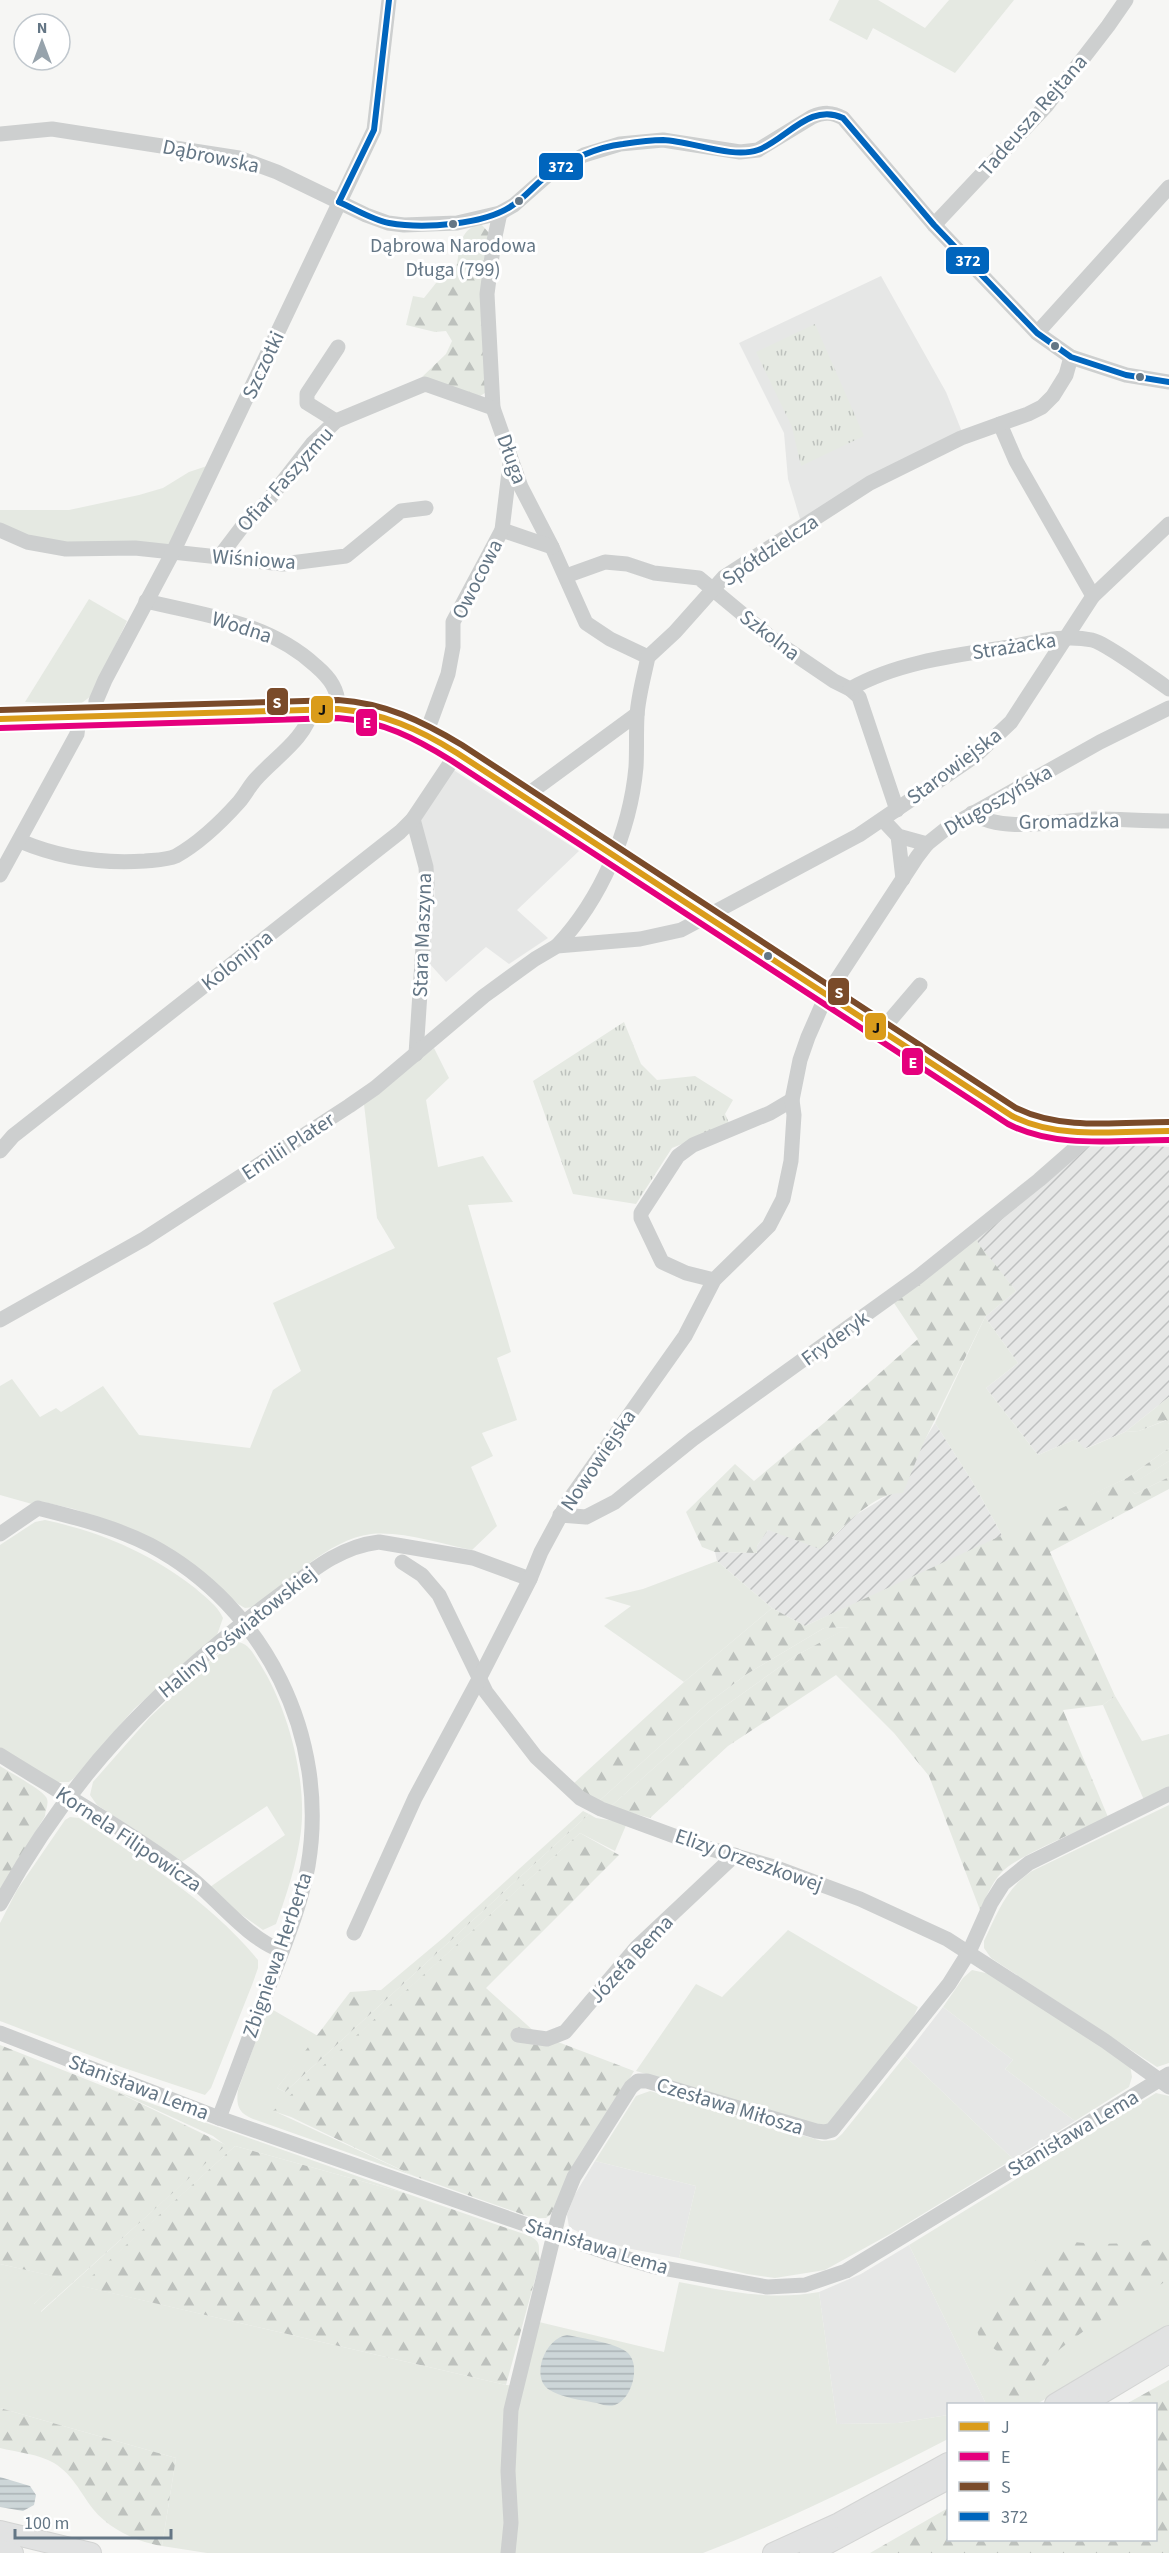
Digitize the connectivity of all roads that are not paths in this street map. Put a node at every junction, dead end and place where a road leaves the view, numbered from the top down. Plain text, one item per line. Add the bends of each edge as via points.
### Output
1 (389, 0) edge
2 (1126, 0) edge
3 (0, 134) edge
4 (1169, 187) edge
5 (339, 202) junction
6 (500, 213) junction
7 (934, 225) junction
8 (1037, 333) junction
9 (338, 346) dead end
10 (1071, 357) junction
11 (1169, 382) edge
12 (493, 408) junction
13 (336, 421) junction
14 (1000, 424) junction
15 (511, 458) junction
16 (532, 507) junction
17 (426, 508) dead end
18 (505, 515) junction
19 (1169, 524) edge
20 (0, 530) edge
21 (502, 530) junction
22 (552, 547) junction
23 (173, 552) junction
24 (220, 556) junction
25 (566, 576) junction
26 (713, 591) junction
27 (1093, 596) junction
28 (147, 601) junction
29 (1068, 637) junction
30 (648, 657) junction
31 (850, 689) junction
32 (1169, 689) edge
33 (1169, 708) edge
34 (312, 709) junction
35 (338, 709) junction
36 (637, 714) junction
37 (87, 716) junction
38 (0, 719) edge
39 (426, 734) junction
40 (457, 753) junction
41 (526, 799) junction
42 (897, 810) junction
43 (972, 813) junction
44 (413, 819) junction
45 (883, 820) junction
46 (1169, 821) edge
47 (898, 836) junction
48 (20, 841) junction
49 (927, 844) junction
50 (6, 854) edge
51 (613, 856) junction
52 (0, 875) edge
53 (903, 879) junction
54 (707, 918) junction
55 (557, 946) junction
56 (920, 985) dead end
57 (826, 996) junction
58 (880, 1032) junction
59 (416, 1053) junction
60 (792, 1100) junction
61 (1095, 1131) junction
62 (1169, 1131) edge
63 (0, 1151) edge
64 (714, 1280) junction
65 (0, 1320) edge
66 (560, 1515) junction
67 (0, 1534) edge
68 (402, 1562) dead end
69 (530, 1579) junction
70 (244, 1622) junction
71 (479, 1679) junction
72 (0, 1755) edge
73 (1169, 1794) edge
74 (68, 1798) junction
75 (735, 1855) junction
76 (0, 1904) edge
77 (354, 1933) dead end
78 (282, 1951) junction
79 (969, 1952) junction
80 (0, 2032) edge
81 (518, 2035) dead end
82 (1166, 2080) edge
83 (219, 2118) junction
84 (554, 2234) junction
85 (1169, 2336) edge
86 (1169, 2353) edge
87 (1057, 2403) edge
88 (1086, 2403) edge
89 (947, 2464) edge
90 (947, 2480) edge
91 (0, 2530) edge
92 (0, 2550) edge
93 (13, 2553) edge
94 (91, 2553) edge
95 (508, 2553) edge
96 (773, 2553) edge
97 (810, 2553) edge

1 - 5 street, Szczotki via 374,130
2 - 7 street, Tadeusza Rejtana via 1047,105
3 - 5 street, Dąbrowska via 52,129 239,158
4 - 8 street
5 - 6 street, Dąbrowska via 366,216 404,225 457,223
5 - 23 street, Szczotki
6 - 7 street, Dąbrowska via 548,175 584,155 620,144 663,140 740,152 758,150 812,117 828,112 843,118
6 - 12 street, Długa via 487,294
7 - 8 street, Dąbrowska
8 - 10 street, Dąbrowska
9 - 13 street via 307,394 307,403
10 - 11 street, Dąbrowska via 1126,375
10 - 14 street, Spółdzielcza via 1066,375 1042,407
12 - 13 street, Ofiar Faszyzmu via 425,384
12 - 15 street, Długa
13 - 24 street, Ofiar Faszyzmu via 312,444
14 - 26 street, Spółdzielcza via 961,438 870,483 724,577
14 - 27 street via 1016,461
15 - 16 street, Długa
15 - 18 street, Owocowa
16 - 18 street via 517,506
16 - 22 street, Długa
17 - 24 street, Wiśniowa via 401,512 346,556 283,564
18 - 21 street, Owocowa
19 - 27 street, Starowiejska
20 - 23 street, Wiśniowa via 27,542 66,549
21 - 22 street
21 - 39 street, Owocowa via 453,622 448,674
22 - 25 street, Długa
23 - 24 street, Wiśniowa
23 - 28 street, Szczotki
25 - 26 street, Szkolna via 605,562 627,564 654,573 699,578
25 - 30 street, Długa via 586,623
26 - 30 street, Spółdzielcza
26 - 31 street, Szkolna via 775,641
27 - 29 street, Starowiejska
28 - 35 street, Wodna via 247,625 283,640 332,682
28 - 37 street, Szczotki
29 - 31 street, Strażacka via 961,655 894,671
29 - 32 street, Strażacka via 1095,640
29 - 42 street, Starowiejska via 1011,722 975,756
30 - 36 street
31 - 42 street, Szkolna via 859,697
33 - 43 street, Długoszyńska
34 - 35 street
34 - 37 street
34 - 48 street via 297,738 239,802 174,857 99,862
35 - 39 street via 385,715
36 - 41 street
36 - 51 street via 636,769
37 - 38 street
37 - 48 street, Szczotki
39 - 40 street
40 - 41 street
40 - 44 street, Kolonijna
41 - 51 street
42 - 45 street, Starowiejska
43 - 46 street, Gromadzka via 1000,822
43 - 49 street, Długoszyńska
44 - 59 street, Stara Maszyna via 427,885
44 - 63 street, Kolonijna via 13,1136
45 - 47 street
45 - 54 street, Starowiejska
47 - 49 street
47 - 53 street
48 - 50 street, Szczotki
49 - 53 street, Długoszyńska
50 - 52 street, Szczotki
51 - 54 street
51 - 55 street, Emilii Plater via 592,901
53 - 57 street, Długoszyńska
54 - 55 street, Emilii Plater via 681,930 640,939
54 - 57 street
55 - 59 street, Emilii Plater via 484,996
56 - 58 street
57 - 58 street
57 - 60 street, Nowowiejska via 800,1060
58 - 61 street via 975,1095 1024,1122
59 - 65 street, Emilii Plater via 360,1099 144,1239
60 - 64 street, Nowowiejska via 791,1161 783,1199 769,1226
60 - 64 street via 693,1145 678,1156 641,1213 662,1262
61 - 62 street
61 - 66 street, Fryderyk via 918,1277 693,1439 615,1502 586,1517
64 - 66 street, Nowowiejska via 685,1336
66 - 69 street, Nowowiejska
67 - 70 street, Zbigniewa Herberta via 38,1508 116,1530 152,1546 192,1572
68 - 71 street, Elizy Orzeszkowej via 422,1575 439,1595
69 - 70 street, Haliny Poświatowskiej via 461,1556 395,1543 364,1544 325,1560
69 - 71 street, Nowowiejska
70 - 74 street, Haliny Poświatowskiej via 153,1700
70 - 78 street, Zbigniewa Herberta via 288,1695 303,1737 310,1779 308,1865
71 - 75 street, Elizy Orzeszkowej via 536,1757 580,1798 601,1809
71 - 77 street, Nowowiejska via 415,1798
72 - 74 street, Kornela Filipowicza
73 - 79 street, Czesława Miłosza via 1019,1869 997,1893
74 - 76 street, Haliny Poświatowskiej
74 - 78 street, Kornela Filipowicza via 163,1857 211,1894 254,1938
75 - 79 street, Elizy Orzeszkowej via 861,1899
75 - 81 street, Józefa Bema via 636,1948 565,2032 547,2039
78 - 83 street, Zbigniewa Herberta
79 - 82 street, Elizy Orzeszkowej
79 - 84 street, Czesława Miłosza via 829,2131 816,2131 638,2081 574,2177
80 - 83 street, Stanisława Lema
82 - 84 street, Stanisława Lema via 858,2264 819,2282 793,2287 757,2286 644,2264
83 - 84 street, Stanisława Lema
84 - 95 street, Czesława Miłosza via 511,2410
85 - 87 main road
86 - 88 main road
89 - 96 main road via 839,2523
90 - 97 main road
91 - 94 main road
92 - 93 main road

